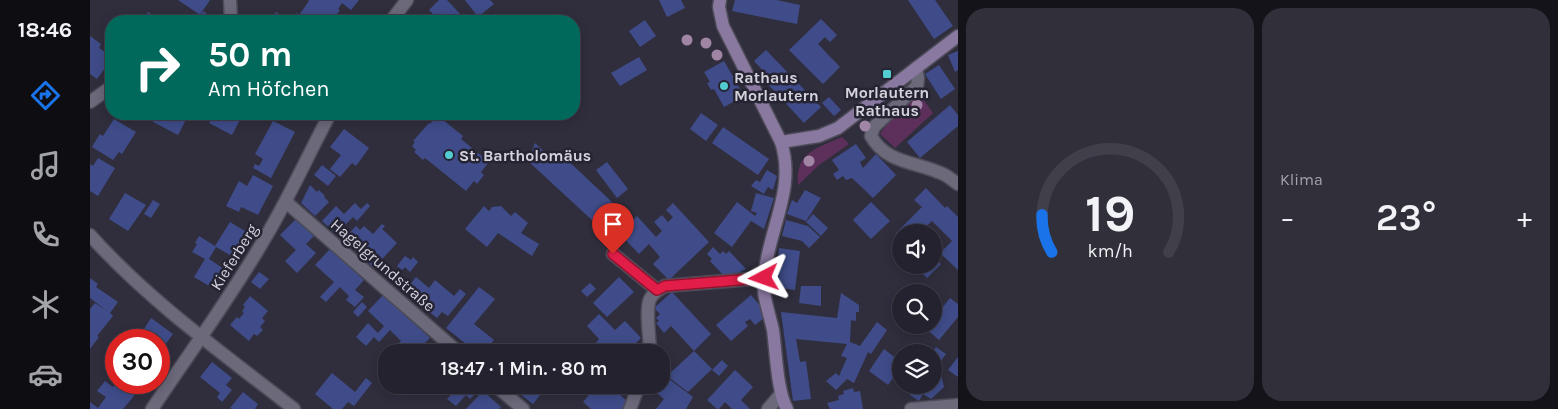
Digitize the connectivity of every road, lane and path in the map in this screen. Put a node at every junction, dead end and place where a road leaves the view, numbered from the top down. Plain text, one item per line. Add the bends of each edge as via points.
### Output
1 (230, 0) edge
2 (407, 0) edge
3 (720, 0) edge
4 (231, 15) edge
5 (396, 15) edge
6 (958, 36) edge
7 (916, 68) junction
8 (105, 92) edge
9 (90, 102) edge
10 (326, 120) edge
11 (781, 142) junction
12 (958, 184) edge
13 (286, 202) junction
14 (90, 235) edge
15 (613, 254) dead end
16 (764, 278) junction
17 (657, 290) junction
18 (202, 337) junction
19 (449, 344) edge
20 (650, 344) edge
21 (506, 394) edge
22 (636, 394) edge
23 (781, 394) junction
24 (958, 405) edge
25 (152, 409) edge
26 (294, 409) edge
27 (523, 409) edge
28 (630, 409) edge
29 (768, 409) edge
30 (787, 409) edge
31 (911, 409) edge

1 - 4 street
2 - 5 street
3 - 11 street via 723,26
6 - 7 street
7 - 11 street via 838,128 819,136
7 - 12 street via 917,86 874,127 870,136 887,154 940,172
8 - 9 street
10 - 13 street, Kieferberg
11 - 16 street via 787,170 784,196
13 - 18 street, Kieferberg
13 - 19 street, Hagelgrundstraße
14 - 18 street via 142,288
15 - 17 street
16 - 17 street via 665,286
16 - 23 street
17 - 20 street via 648,307
18 - 25 street, Kieferberg
18 - 26 street
21 - 27 street
22 - 28 street
23 - 29 street
23 - 30 street
24 - 31 street

